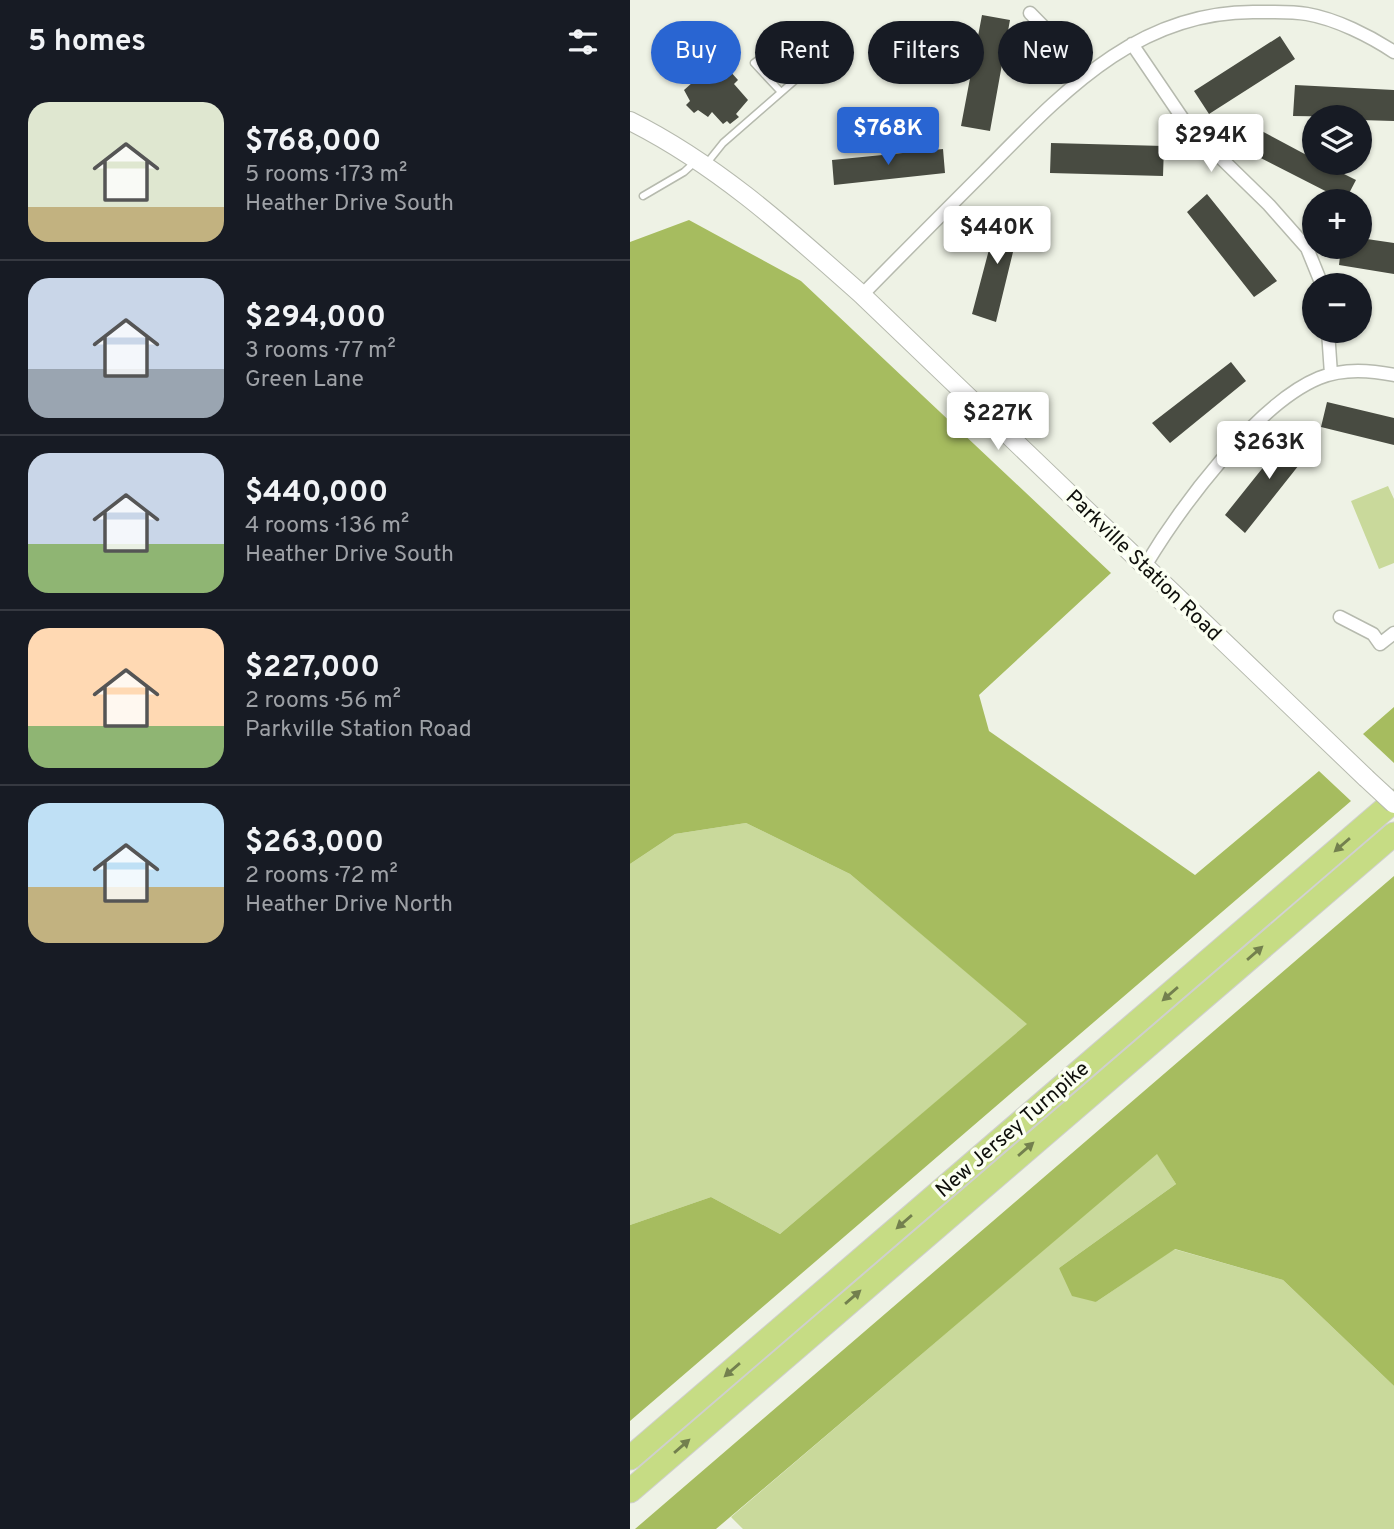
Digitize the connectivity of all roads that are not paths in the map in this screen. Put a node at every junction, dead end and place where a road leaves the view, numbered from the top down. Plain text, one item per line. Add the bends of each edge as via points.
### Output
1 (1258, 6) edge
2 (1030, 13) dead end
3 (1038, 21) edge
4 (1132, 44) junction
5 (1394, 52) edge
6 (1093, 68) edge
7 (773, 84) edge
8 (790, 84) edge
9 (1074, 84) edge
10 (781, 92) junction
11 (630, 121) edge
12 (702, 162) junction
13 (643, 195) dead end
14 (1317, 273) edge
15 (862, 295) junction
16 (1329, 343) edge
17 (1331, 374) junction
18 (1394, 375) edge
19 (1145, 566) junction
20 (1340, 617) dead end
21 (1394, 633) edge
22 (1394, 803) edge
23 (1394, 834) edge
24 (630, 1458) edge
25 (630, 1491) edge

1 - 4 street via 1179,22
1 - 5 street via 1311,15
2 - 3 street
4 - 6 street
4 - 14 street via 1186,125 1269,205 1307,248
7 - 10 lane
8 - 10 lane
9 - 15 street
10 - 12 lane
11 - 12 main road, Parkville Station Road
12 - 13 lane
12 - 15 main road, Parkville Station Road via 778,220
15 - 19 main road, Parkville Station Road
16 - 17 street
17 - 18 street
17 - 19 street via 1304,385 1268,411 1183,505
19 - 22 main road, Parkville Station Road, bridge
20 - 21 street via 1373,634 1380,644
22 -> 24 highway, New Jersey Turnpike
25 -> 23 highway, New Jersey Turnpike

